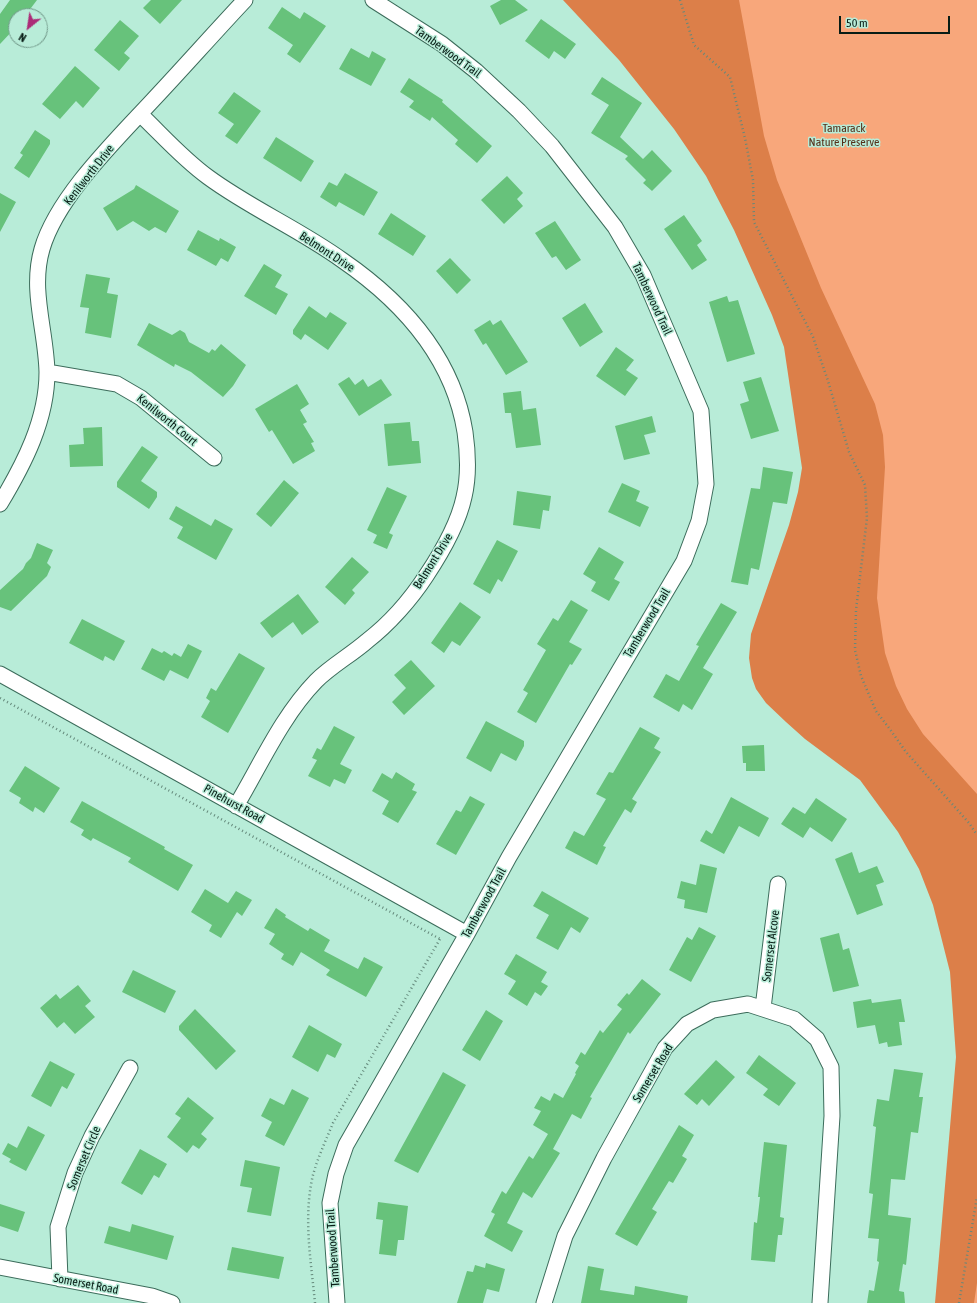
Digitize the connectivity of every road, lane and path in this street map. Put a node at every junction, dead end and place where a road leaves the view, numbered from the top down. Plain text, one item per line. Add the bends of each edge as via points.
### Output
1 (245, 0) edge
2 (373, 0) edge
3 (680, 0) edge
4 (140, 114) junction
5 (47, 372) junction
6 (214, 458) dead end
7 (0, 504) edge
8 (0, 674) edge
9 (0, 698) edge
10 (236, 806) junction
11 (977, 835) edge
12 (778, 884) dead end
13 (467, 934) junction
14 (440, 939) dead end
15 (763, 1008) junction
16 (130, 1068) dead end
17 (977, 1197) edge
18 (0, 1267) edge
19 (60, 1279) junction
20 (172, 1303) edge
21 (338, 1303) edge
22 (544, 1303) edge
23 (820, 1303) edge
24 (959, 1303) edge

1 - 4 street, Kenilworth Drive
2 - 13 street, Tamberwood Trail via 442,44 476,71 552,146 611,221 643,275 701,411 705,447 706,484 699,521 684,561 509,857
3 - 11 path via 694,45 730,77 753,180 754,222 813,337 849,452 865,485 867,518 856,610 855,650 861,676 876,711
4 - 5 street, Kenilworth Drive via 69,197 42,248 37,274
4 - 10 street, Belmont Drive via 207,176 342,260 400,307 429,342 450,380 462,415 469,454 462,504 451,534 426,577 370,639 318,680 294,705
5 - 6 street, Kenilworth Court via 117,384 141,398
5 - 7 street, Kenilworth Drive via 41,416 20,471
8 - 10 street, Pinehurst Road
9 - 14 path
10 - 13 street, Pinehurst Road
12 - 15 street, Somerset Alcove
13 - 21 street, Tamberwood Trail via 343,1152 330,1203
15 - 22 street, Somerset Road via 748,1004 713,1010 686,1024 665,1048 604,1158 565,1236
15 - 23 street, Somerset Road via 794,1019 817,1039 831,1067 832,1116
16 - 19 street, Somerset Circle via 92,1136 75,1173 58,1227
17 - 24 path
18 - 19 street, Somerset Road
19 - 20 street, Somerset Road via 152,1296

